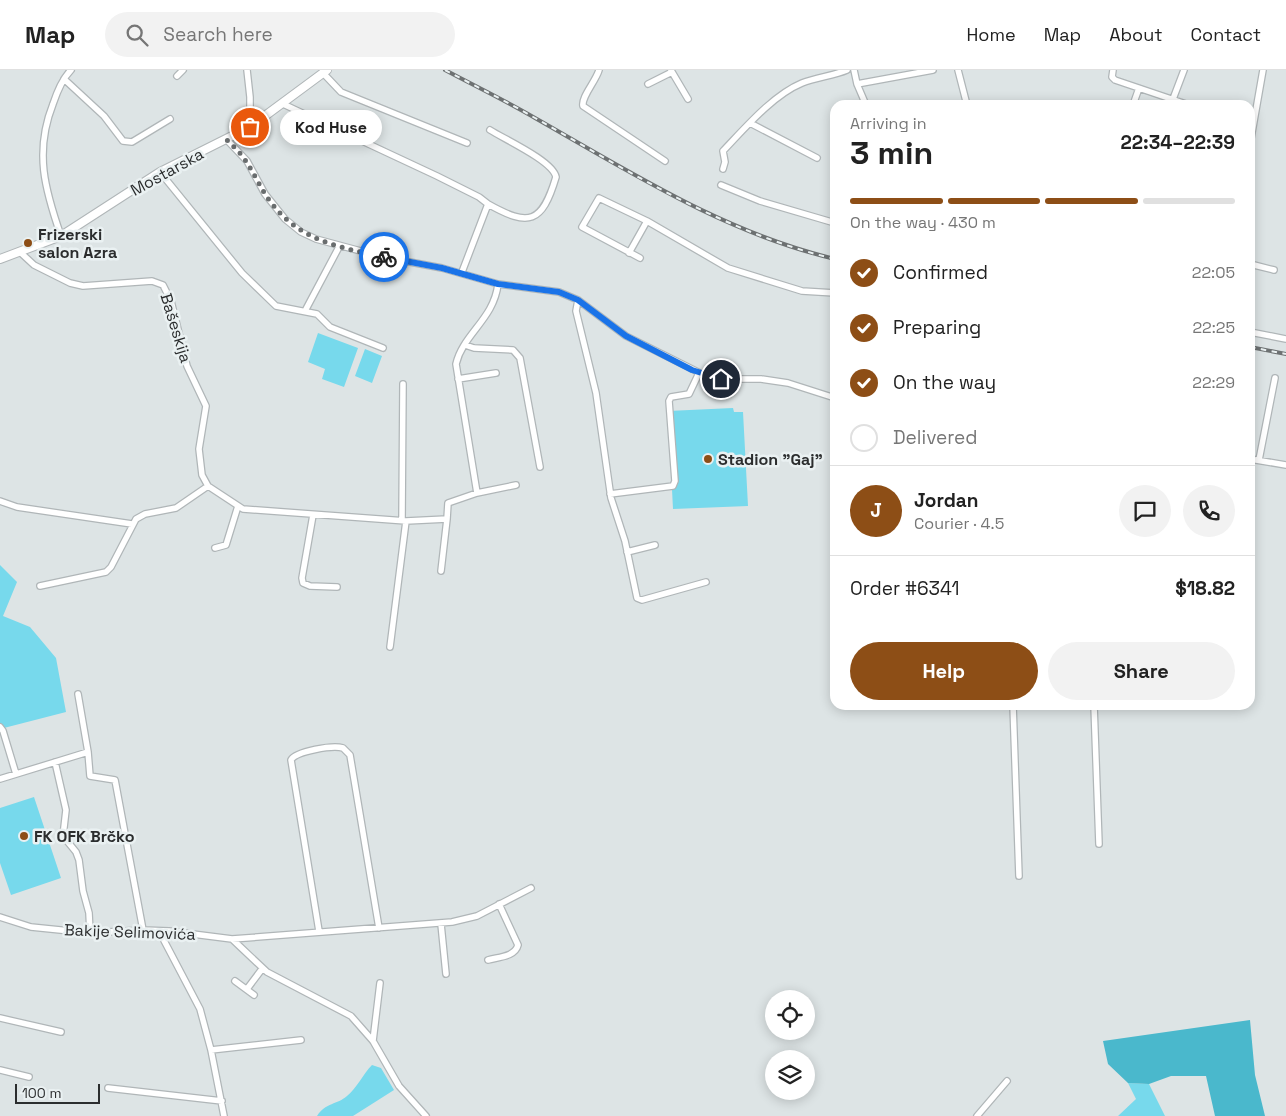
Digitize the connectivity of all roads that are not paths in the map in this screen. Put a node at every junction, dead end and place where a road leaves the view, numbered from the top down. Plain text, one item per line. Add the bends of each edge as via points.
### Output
1 (71, 70) edge
2 (183, 70) edge
3 (247, 70) edge
4 (599, 70) edge
5 (847, 70) edge
6 (854, 70) edge
7 (933, 70) edge
8 (958, 70) edge
9 (1113, 70) edge
10 (1184, 70) edge
11 (1263, 70) edge
12 (325, 71) edge
13 (671, 71) edge
14 (177, 76) dead end
15 (64, 79) junction
16 (648, 84) dead end
17 (857, 84) junction
18 (1139, 88) junction
19 (688, 99) dead end
20 (1173, 99) joint
21 (864, 100) edge
22 (967, 100) edge
23 (1135, 100) edge
24 (283, 104) junction
25 (1255, 111) edge
26 (170, 119) dead end
27 (750, 123) junction
28 (250, 127) junction
29 (490, 130) dead end
30 (227, 140) junction
31 (467, 143) dead end
32 (817, 158) dead end
33 (665, 161) dead end
34 (723, 169) dead end
35 (160, 172) junction
36 (722, 185) dead end
37 (488, 204) junction
38 (647, 221) junction
39 (830, 222) edge
40 (61, 236) junction
41 (339, 247) junction
42 (629, 252) junction
43 (21, 253) junction
44 (640, 258) dead end
45 (0, 259) edge
46 (1255, 265) edge
47 (1274, 270) dead end
48 (462, 272) junction
49 (498, 284) junction
50 (830, 293) edge
51 (578, 300) junction
52 (305, 311) junction
53 (1255, 333) edge
54 (1286, 339) edge
55 (465, 345) junction
56 (383, 348) dead end
57 (496, 373) dead end
58 (699, 373) junction
59 (1276, 378) dead end
60 (458, 379) junction
61 (403, 384) dead end
62 (830, 396) edge
63 (1255, 460) edge
64 (1259, 460) junction
65 (1286, 465) edge
66 (540, 467) dead end
67 (516, 485) dead end
68 (208, 486) junction
69 (477, 494) junction
70 (610, 494) junction
71 (0, 501) edge
72 (238, 506) junction
73 (313, 515) junction
74 (447, 518) junction
75 (404, 521) junction
76 (132, 524) junction
77 (655, 545) dead end
78 (215, 548) dead end
79 (627, 552) junction
80 (440, 571) dead end
81 (706, 582) dead end
82 (40, 586) dead end
83 (338, 587) dead end
84 (390, 647) dead end
85 (78, 694) dead end
86 (1013, 710) edge
87 (1094, 710) edge
88 (0, 727) edge
89 (88, 752) junction
90 (55, 762) junction
91 (16, 774) junction
92 (0, 779) edge
93 (1099, 844) dead end
94 (1019, 876) dead end
95 (531, 888) dead end
96 (499, 904) junction
97 (0, 917) edge
98 (441, 924) junction
99 (379, 928) junction
100 (143, 930) junction
101 (159, 931) junction
102 (319, 931) junction
103 (90, 933) junction
104 (232, 939) junction
105 (488, 960) dead end
106 (262, 969) junction
107 (446, 974) dead end
108 (235, 981) dead end
109 (380, 983) dead end
110 (247, 989) junction
111 (254, 995) dead end
112 (0, 1018) edge
113 (62, 1032) dead end
114 (300, 1040) dead end
115 (373, 1040) junction
116 (212, 1050) junction
117 (0, 1070) edge
118 (29, 1077) dead end
119 (1007, 1081) dead end
120 (108, 1088) dead end
121 (222, 1101) junction
122 (224, 1116) edge
123 (426, 1116) edge
124 (977, 1116) edge

1 - 15 street
2 - 14 street
3 - 28 street
4 - 33 street via 595,82 582,99 583,106
5 - 27 street via 792,88
6 - 17 street
7 - 17 street
8 - 22 street
9 - 18 street via 1111,75 1115,80
10 - 20 street
11 - 25 street
12 - 24 main road, Mostarska
12 - 31 street via 341,92
13 - 16 street
13 - 19 street
15 - 26 street via 104,116 123,141 132,142
15 - 40 street via 51,108 42,151 47,193
17 - 21 street
18 - 20 street
18 - 23 street
24 - 28 main road, Mostarska
24 - 37 street via 437,176
27 - 32 street
27 - 34 street via 723,151
28 - 30 main road, Mostarska
29 - 37 street via 538,158 553,170 556,177 540,213 531,219 523,219
30 - 35 main road, Mostarska
30 - 41 street via 247,161 272,205 285,219 308,236
35 - 40 main road, Mostarska
35 - 52 street via 242,272 273,304
36 - 39 street via 760,201
37 - 48 street
38 - 42 street
38 - 42 street via 599,198 582,227
38 - 50 street via 728,268 802,291
40 - 43 main road, Mostarska
41 - 48 street
41 - 52 street
42 - 44 street
43 - 45 main road, Mostarska
43 - 68 street, Bašeskija via 34,265 83,286 152,280 163,285 171,301 187,366 206,406 198,455
46 - 47 street
48 - 49 street
49 - 51 street via 559,292
49 - 55 street via 488,314
51 - 58 street via 626,336
51 - 70 street via 576,308 596,393
52 - 56 street via 321,317 330,327
53 - 54 street
55 - 60 street via 456,364
55 - 66 street via 513,350 520,358
57 - 60 street
58 - 62 street via 721,379 788,383
58 - 70 street via 692,391 669,401 673,486
59 - 64 street
60 - 69 street
61 - 75 street
63 - 64 street
64 - 65 street
67 - 69 street
68 - 72 street
68 - 76 street via 181,506 140,516
69 - 74 street via 448,503
70 - 79 street
71 - 76 street
72 - 73 street
72 - 78 street via 226,545
73 - 75 street
73 - 83 street via 302,578 310,586
74 - 75 street
74 - 80 street
75 - 84 street
76 - 82 street via 106,572
77 - 79 street
79 - 81 street via 639,600
85 - 89 street
86 - 94 street
87 - 93 street
88 - 91 street
89 - 90 street
89 - 100 street via 90,776 115,780
90 - 91 street
90 - 103 street via 66,810 63,836 79,860
91 - 92 street
95 - 96 street, Bakije Selimovića
96 - 98 street, Bakije Selimovića via 477,916
96 - 105 street via 518,945 510,955
97 - 103 street, Bakije Selimovića via 31,927
98 - 99 street, Bakije Selimovića
98 - 107 street
99 - 102 street, Bakije Selimovića
99 - 102 street via 350,754 336,747 298,753 291,760
100 - 101 street, Bakije Selimovića
100 - 103 street, Bakije Selimovića
101 - 104 street, Bakije Selimovića
101 - 116 street via 200,1009
102 - 104 street, Bakije Selimovića
104 - 106 street
106 - 110 street
106 - 115 street via 351,1016
108 - 110 street
109 - 115 street
110 - 111 street
112 - 113 street
114 - 116 street
115 - 123 street via 399,1086
116 - 121 street
117 - 118 street
119 - 124 street
120 - 121 street
121 - 122 street

